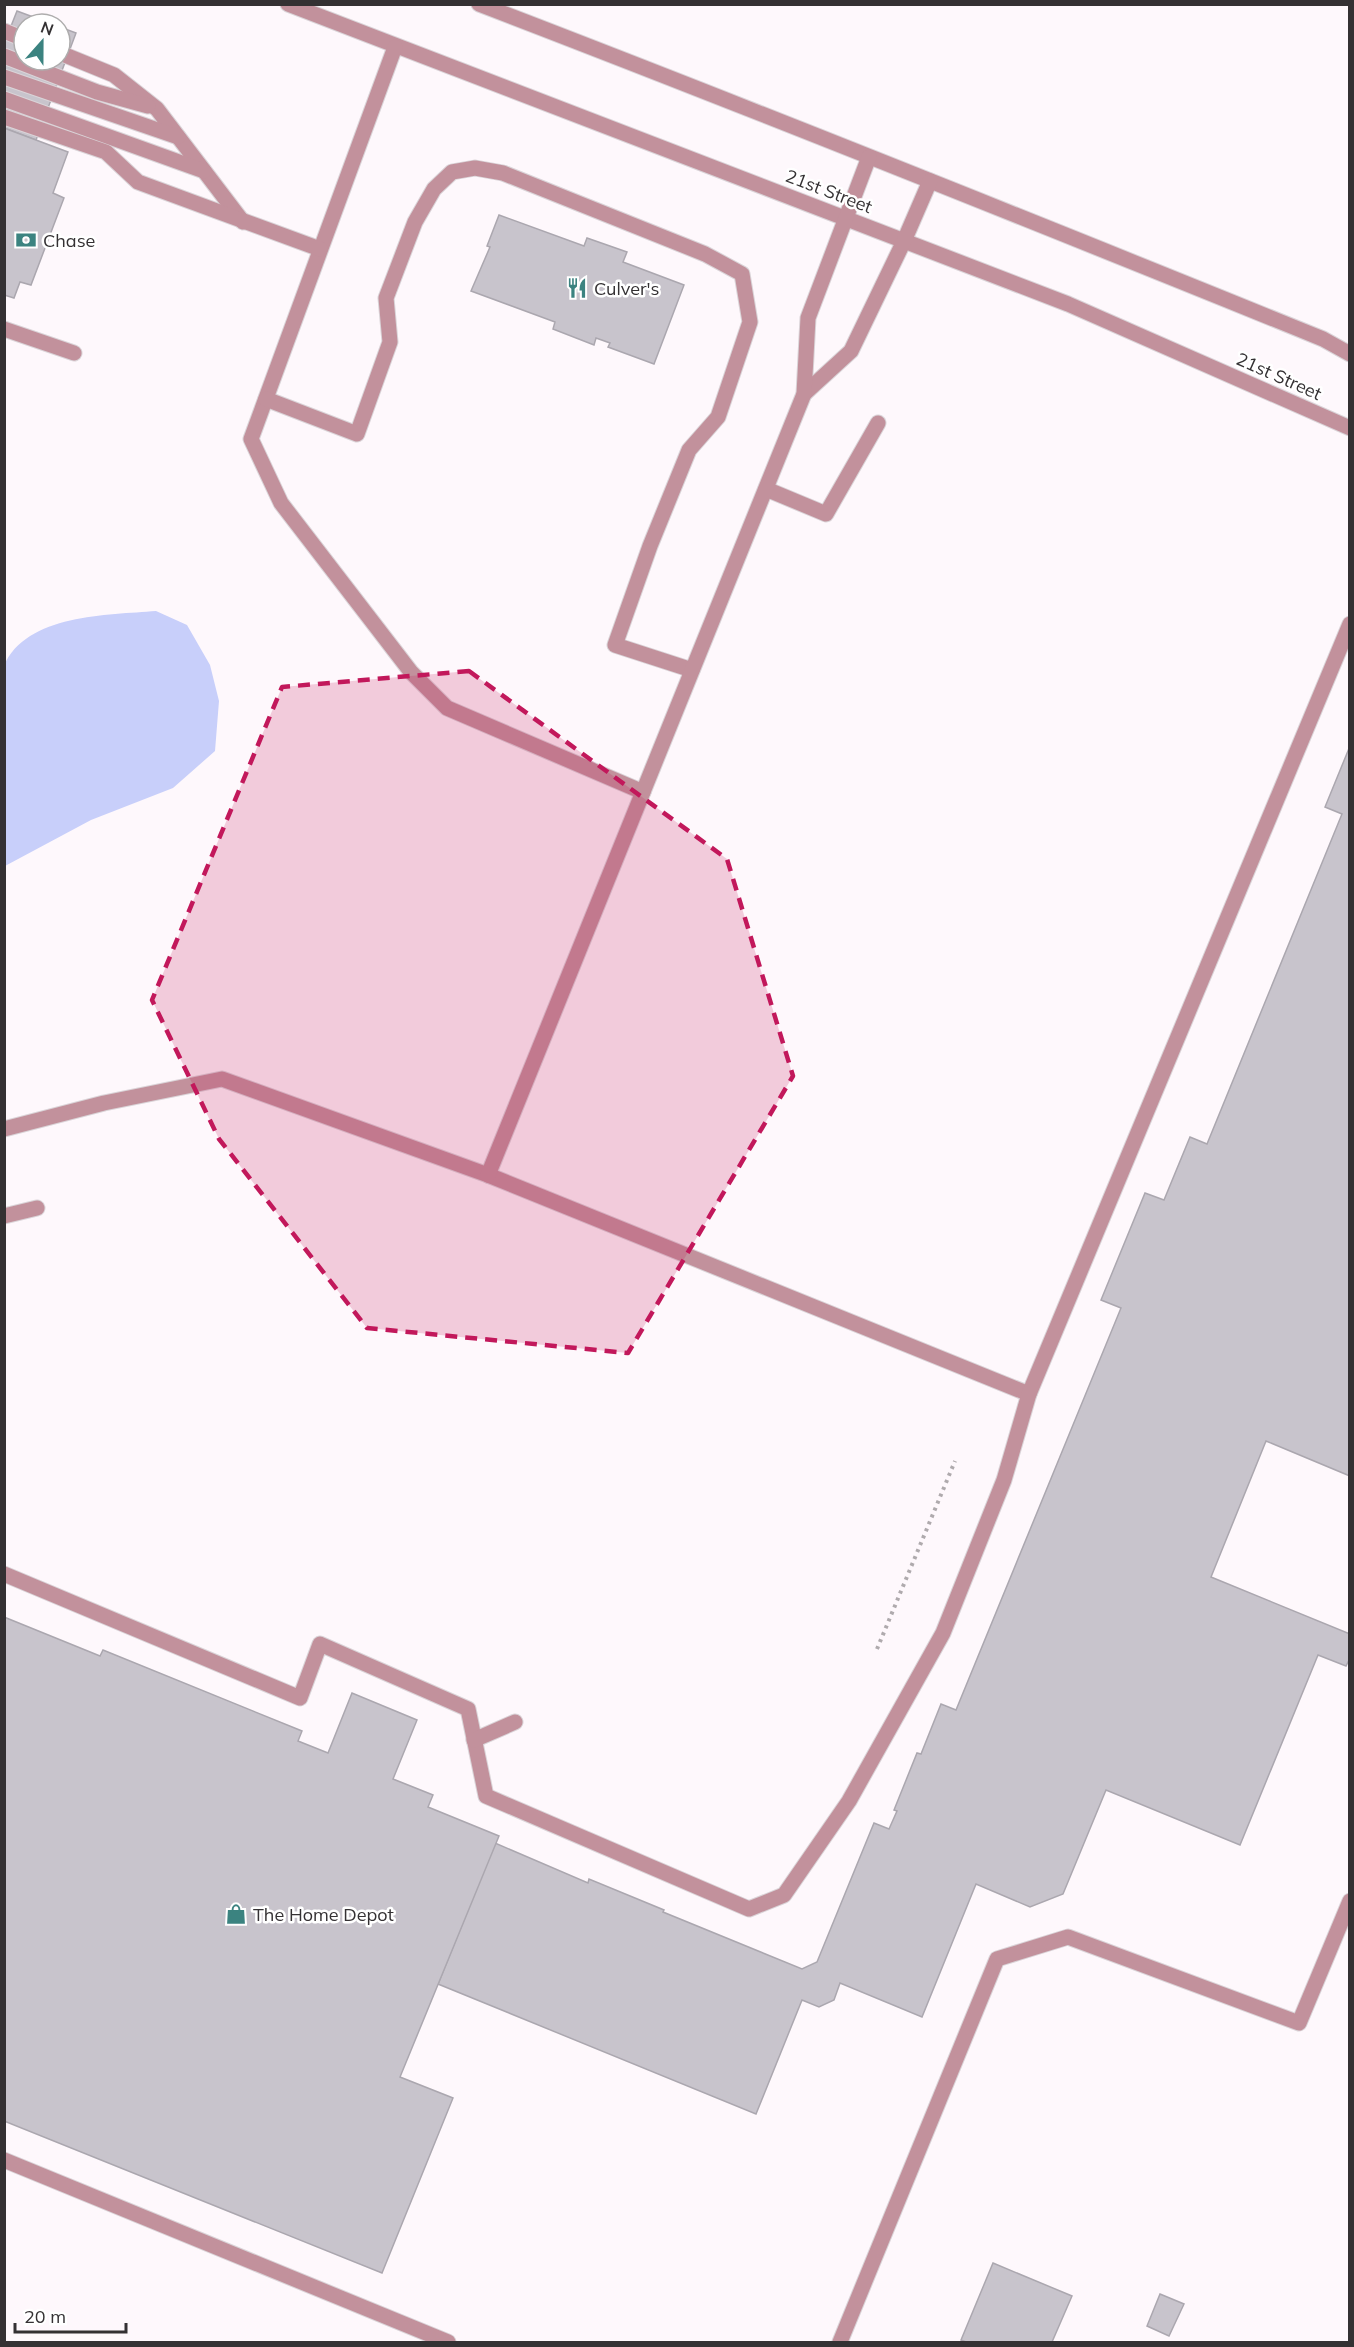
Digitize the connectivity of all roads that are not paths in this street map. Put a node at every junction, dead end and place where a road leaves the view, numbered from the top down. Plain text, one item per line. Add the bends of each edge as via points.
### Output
1 (288, 4) edge
2 (478, 4) edge
3 (395, 46) junction
4 (4, 56) edge
5 (72, 58) edge
6 (4, 77) edge
7 (4, 99) edge
8 (157, 109) junction
9 (4, 117) edge
10 (178, 137) junction
11 (870, 157) junction
12 (204, 171) junction
13 (930, 181) junction
14 (846, 219) junction
15 (243, 222) junction
16 (904, 241) junction
17 (321, 249) junction
18 (4, 328) edge
19 (74, 353) dead end
20 (1350, 354) edge
21 (804, 394) junction
22 (266, 399) junction
23 (878, 423) dead end
24 (1350, 428) edge
25 (766, 489) junction
26 (1350, 624) edge
27 (692, 670) junction
28 (643, 792) junction
29 (4, 1129) edge
30 (488, 1175) junction
31 (38, 1208) dead end
32 (4, 1216) edge
33 (1029, 1394) junction
34 (4, 1574) edge
35 (515, 1722) dead end
36 (474, 1740) junction
37 (1350, 1901) edge
38 (4, 2160) edge
39 (448, 2343) edge
40 (840, 2343) edge

1 - 3 street, 21st Street
2 - 11 street
3 - 14 street, 21st Street
3 - 17 street
4 - 8 street via 97,92
5 - 8 street via 114,75
6 - 10 street
7 - 12 street
8 - 10 street
9 - 15 street via 106,152 138,182
10 - 12 street
11 - 13 street
11 - 14 street
12 - 15 street
13 - 16 street
13 - 20 street via 1323,339
14 - 16 street, 21st Street
14 - 21 street via 808,318
15 - 17 street
16 - 21 street via 851,351
16 - 24 street, 21st Street via 1068,304
17 - 22 street
18 - 19 street
21 - 25 street
22 - 27 street via 357,434 390,342 386,298 416,222 434,189 452,172 475,168 503,173 705,254 742,274 750,322 718,417 689,450 615,645
22 - 28 street via 251,439 281,503 411,672 447,708
23 - 25 street via 826,514
25 - 27 street
26 - 33 street
27 - 28 street
28 - 30 street
29 - 30 street via 222,1079
30 - 33 street
31 - 32 street
33 - 36 street via 1004,1480 943,1633 849,1801 784,1894 749,1909 486,1796
34 - 36 street via 300,1698 320,1644 468,1710
35 - 36 street
37 - 40 street via 1299,2023 1068,1937 997,1959
38 - 39 street

